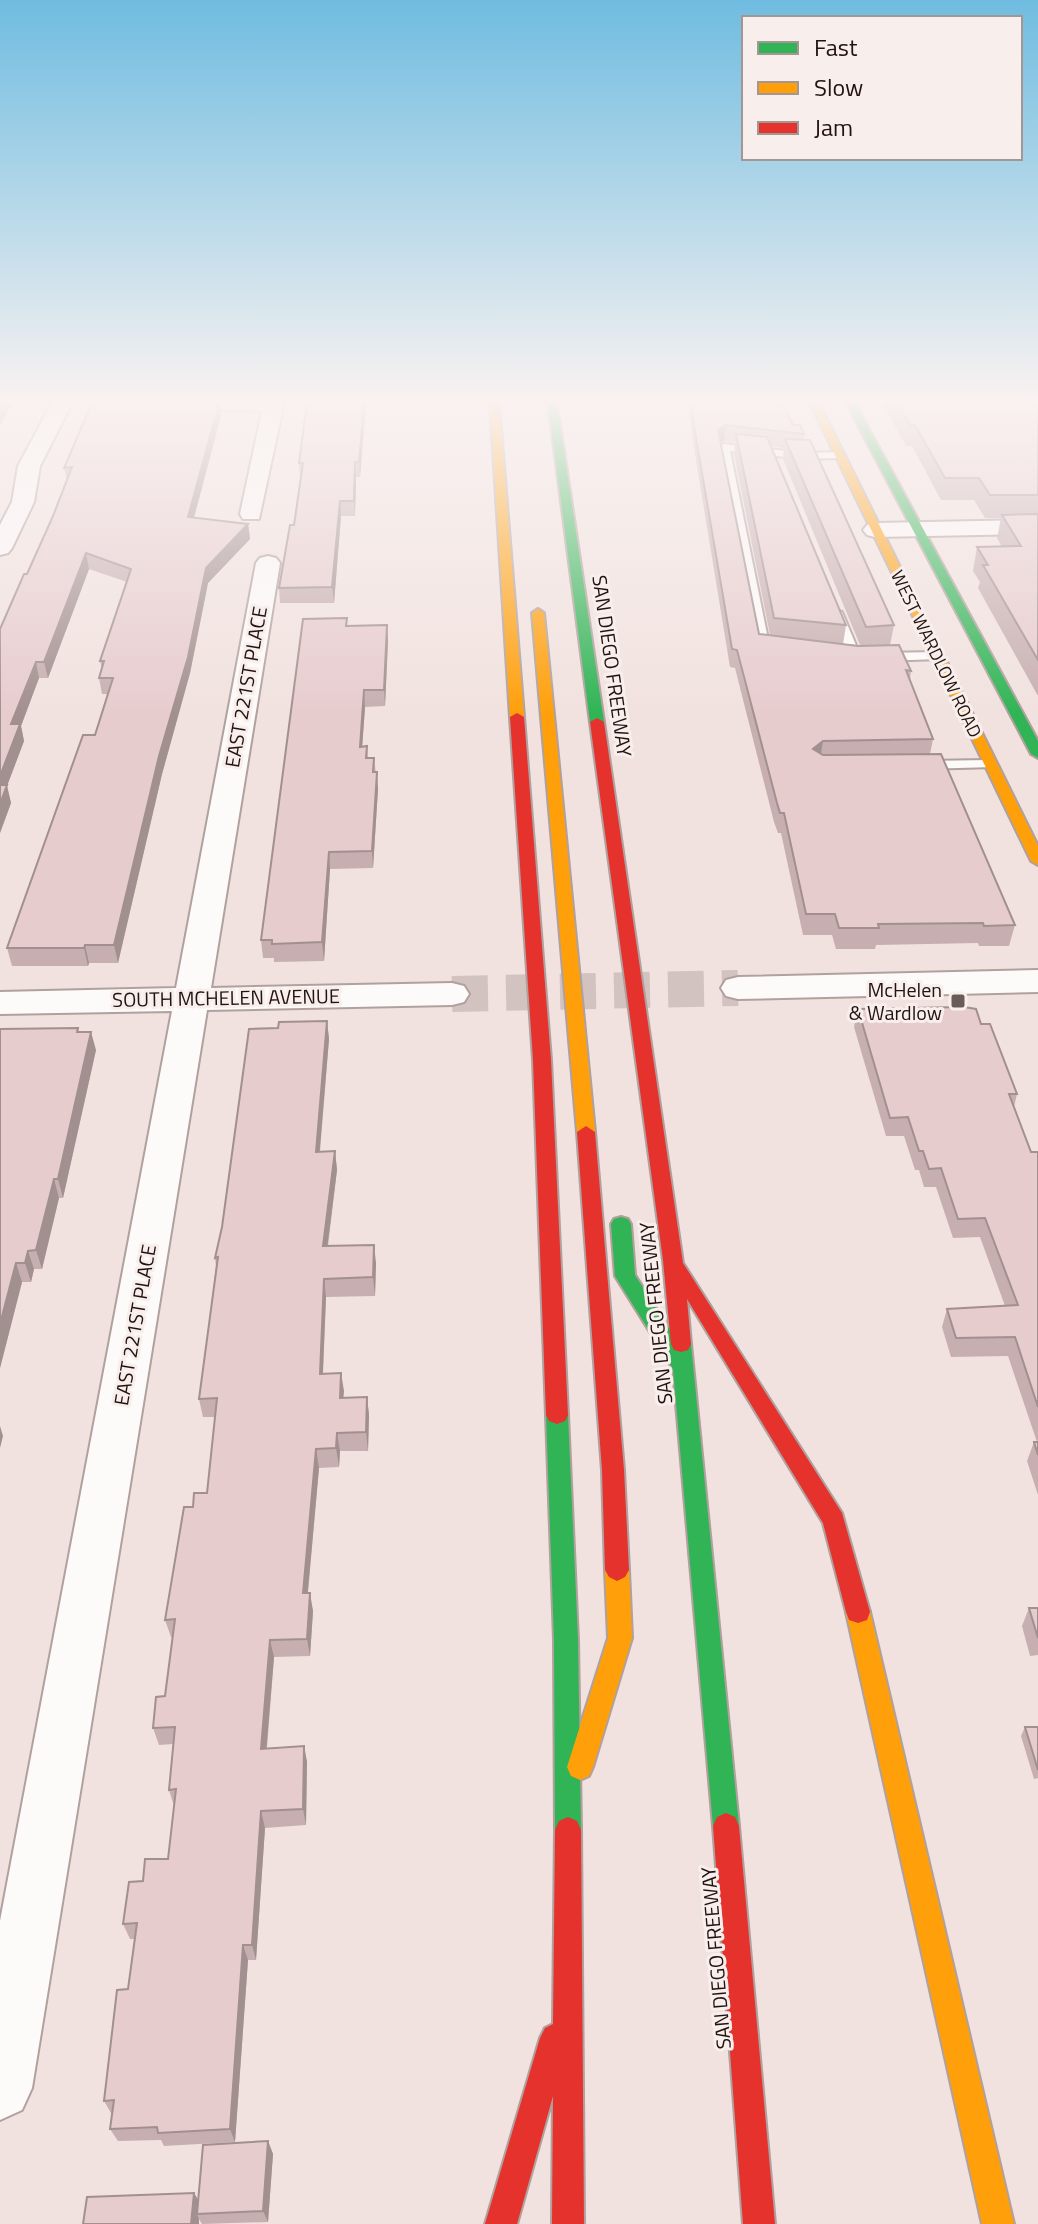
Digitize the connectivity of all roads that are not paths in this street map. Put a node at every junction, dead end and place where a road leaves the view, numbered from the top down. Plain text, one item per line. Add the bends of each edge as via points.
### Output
1 (21, 507) edge
2 (253, 507) edge
3 (502, 507) edge
4 (567, 507) edge
5 (736, 507) edge
6 (864, 507) edge
7 (905, 507) edge
8 (251, 514) dead end
9 (1038, 527) edge
10 (917, 529) junction
11 (875, 530) junction
12 (0, 548) edge
13 (268, 563) dead end
14 (536, 593) dead end
15 (831, 599) edge
16 (555, 606) dead end
17 (559, 637) dead end
18 (779, 649) edge
19 (840, 656) edge
20 (936, 656) junction
21 (855, 657) junction
22 (1038, 754) edge
23 (990, 764) junction
24 (913, 765) edge
25 (1038, 861) edge
26 (1036, 985) edge
27 (738, 988) tunnel mouth
28 (452, 994) tunnel mouth
29 (193, 998) junction
30 (0, 1003) edge
31 (619, 1198) dead end
32 (673, 1260) junction
33 (686, 1372) junction
34 (568, 1807) junction
35 (570, 1986) junction
36 (0, 2088) edge
37 (501, 2224) edge
38 (568, 2224) edge
39 (759, 2224) edge
40 (998, 2224) edge

1 - 12 street
2 - 8 street
3 - 34 main road via 544,1091
4 - 32 main road, SAN DIEGO FREEWAY
5 - 18 lane via 763,647
6 - 11 main road, WEST WARDLOW ROAD
7 - 10 main road, WEST WARDLOW ROAD
9 - 10 street
10 - 11 street
10 - 22 main road, WEST WARDLOW ROAD
11 - 20 main road, WEST WARDLOW ROAD
13 - 29 street, EAST 221ST PLACE
14 - 34 main road via 587,1144 613,1470 620,1638
15 - 21 lane
16 - 17 main road
19 - 21 lane
20 - 21 lane
20 - 23 main road, WEST WARDLOW ROAD
23 - 24 lane
23 - 25 main road, WEST WARDLOW ROAD
26 - 27 street
28 - 29 street, SOUTH MCHELEN AVENUE
29 - 30 street, SOUTH MCHELEN AVENUE
29 - 36 street, EAST 221ST PLACE
31 - 33 main road via 625,1276
32 - 33 main road, SAN DIEGO FREEWAY
32 - 40 main road via 834,1520 874,1673
33 - 39 main road, SAN DIEGO FREEWAY
34 - 35 main road
35 - 37 main road
35 - 38 main road

